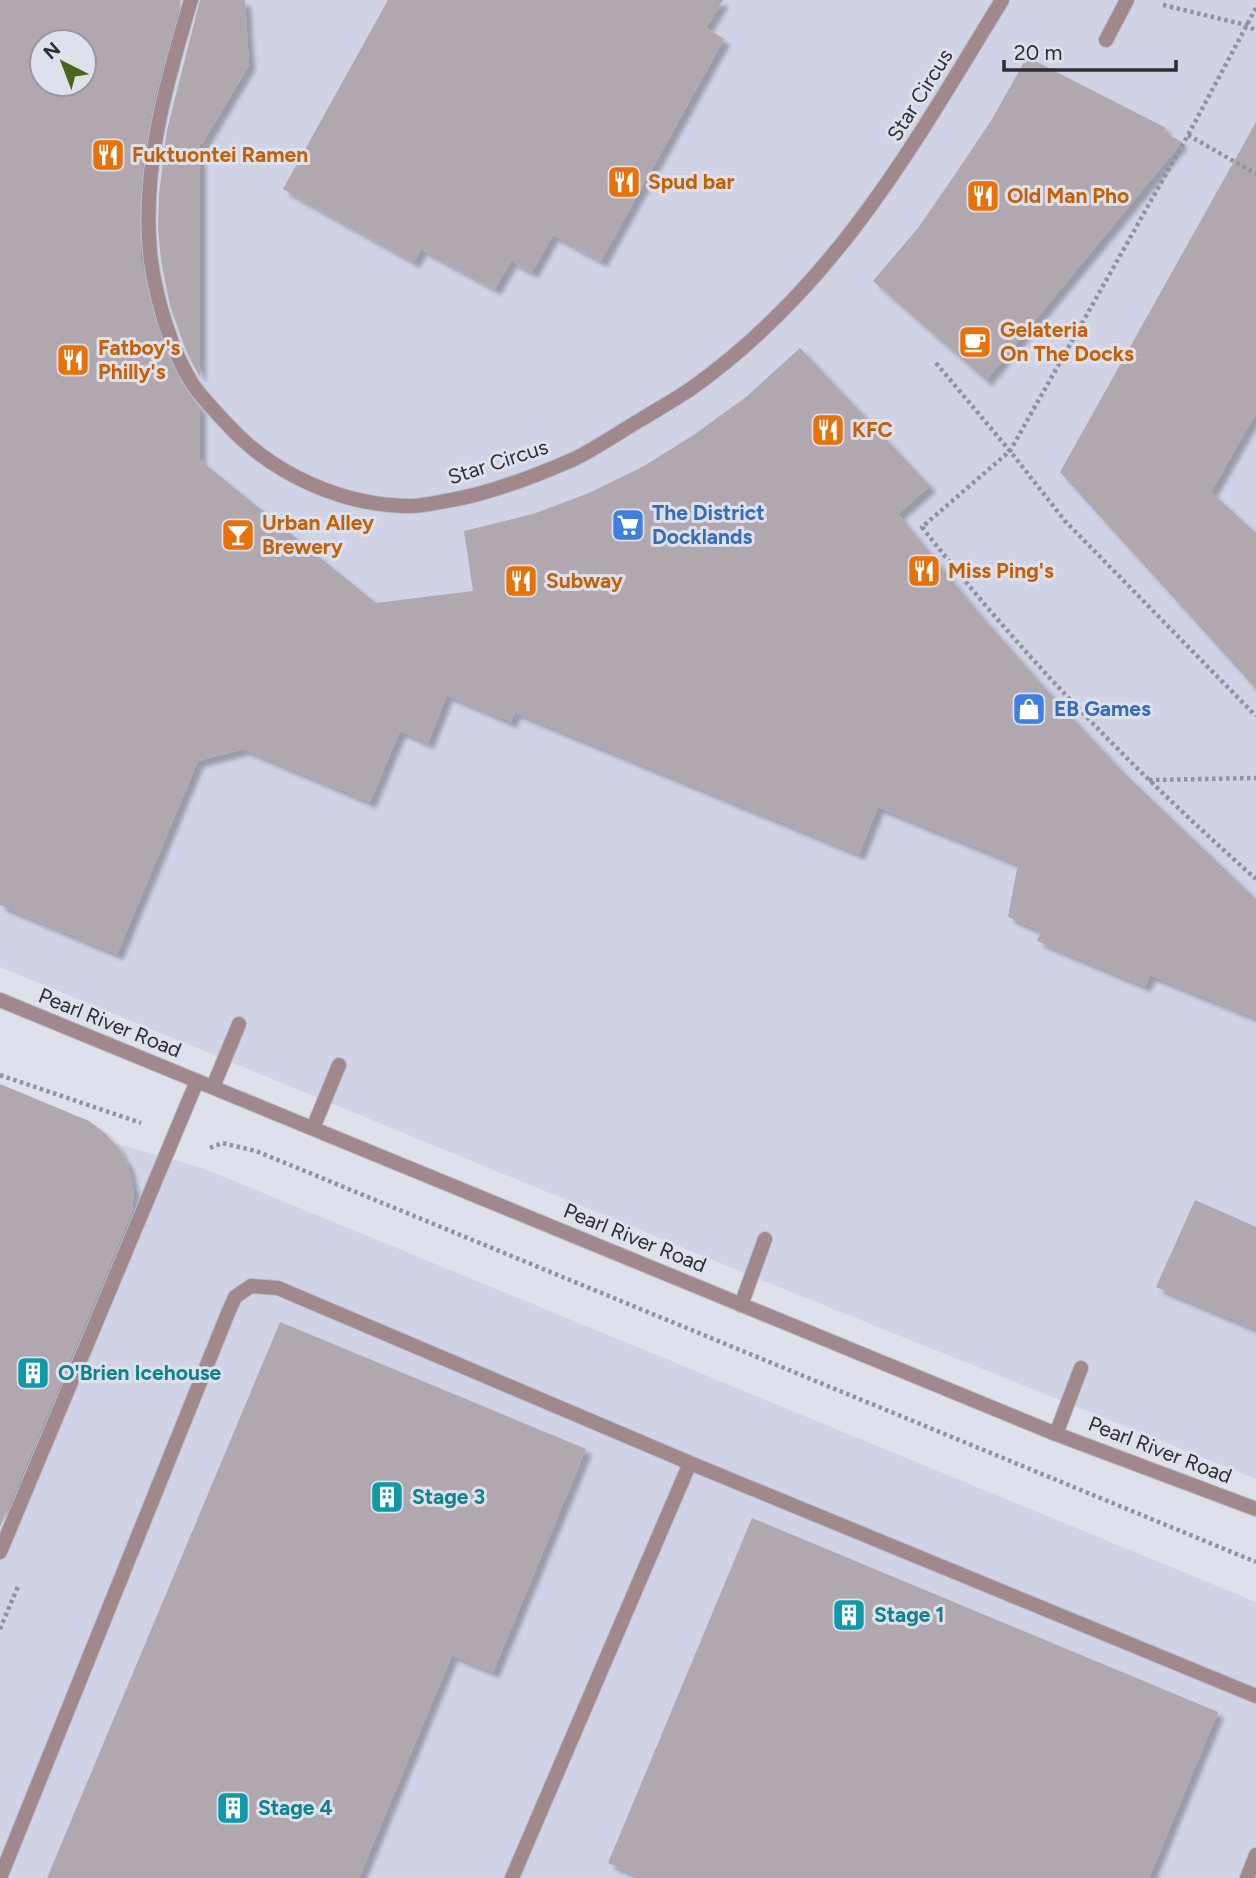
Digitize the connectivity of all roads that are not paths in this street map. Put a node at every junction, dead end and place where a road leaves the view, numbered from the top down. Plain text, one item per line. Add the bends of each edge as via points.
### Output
1 (191, 0) edge
2 (1002, 0) edge
3 (1127, 0) edge
4 (1106, 40) dead end
5 (0, 1000) edge
6 (239, 1024) dead end
7 (339, 1065) dead end
8 (197, 1081) junction
9 (213, 1087) junction
10 (313, 1128) junction
11 (765, 1239) dead end
12 (741, 1304) junction
13 (1081, 1368) dead end
14 (1056, 1434) junction
15 (690, 1463) junction
16 (1256, 1509) edge
17 (0, 1552) edge
18 (1256, 1696) edge
19 (1256, 1855) edge
20 (0, 1878) edge
21 (512, 1878) edge
22 (1247, 1878) edge

1 - 2 street, Star Circus via 165,88 150,209 151,259 176,352 195,388 244,442 271,460 308,484 357,501 412,507 473,496 575,459 691,389 749,343 802,293 855,228 904,160
3 - 4 street
5 - 8 street, Pearl River Road
6 - 9 street
7 - 10 street
8 - 9 street, Pearl River Road
8 - 17 street
9 - 10 street, Pearl River Road
10 - 12 street, Pearl River Road
11 - 12 street
12 - 14 street, Pearl River Road
13 - 14 street
14 - 16 street, Pearl River Road
15 - 18 street
15 - 20 street via 278,1288 251,1286 235,1297 228,1313
15 - 21 street
19 - 22 street

